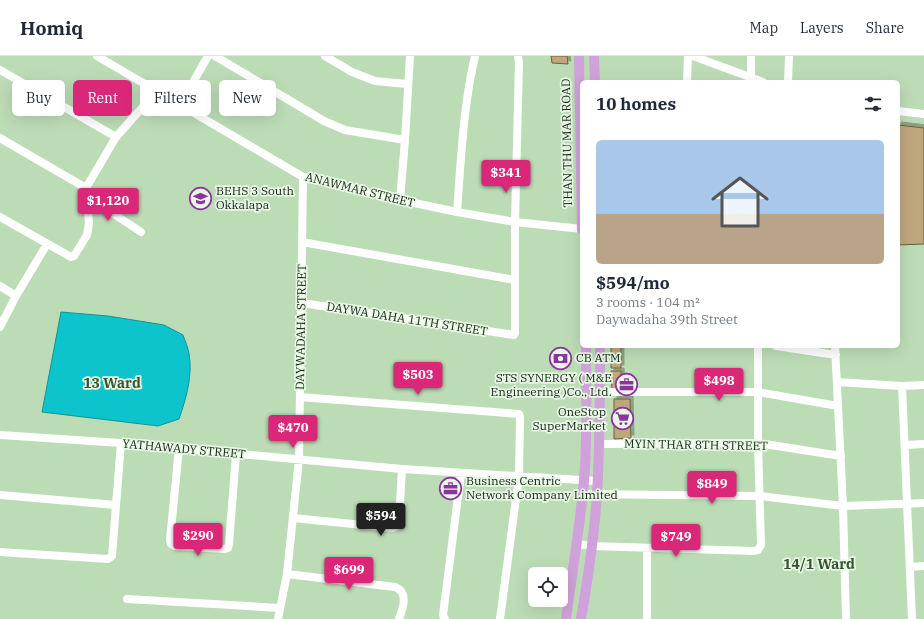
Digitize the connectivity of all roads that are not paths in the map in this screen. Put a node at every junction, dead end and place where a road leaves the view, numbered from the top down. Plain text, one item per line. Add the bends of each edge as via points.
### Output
1 (96, 56) edge
2 (208, 56) edge
3 (215, 56) edge
4 (325, 56) edge
5 (410, 56) edge
6 (475, 56) edge
7 (518, 56) edge
8 (578, 56) edge
9 (594, 56) edge
10 (688, 56) edge
11 (693, 56) edge
12 (751, 56) edge
13 (789, 56) edge
14 (0, 70) edge
15 (194, 80) edge
16 (595, 80) edge
17 (687, 80) edge
18 (755, 80) edge
19 (758, 80) edge
20 (788, 80) edge
21 (140, 81) edge
22 (407, 84) junction
23 (140, 110) edge
24 (900, 110) edge
25 (580, 112) edge
26 (924, 114) edge
27 (199, 116) edge
28 (116, 137) junction
29 (0, 138) edge
30 (405, 140) junction
31 (303, 177) junction
32 (86, 192) junction
33 (400, 200) junction
34 (457, 212) junction
35 (0, 217) edge
36 (515, 222) junction
37 (580, 230) edge
38 (141, 232) dead end
39 (302, 242) junction
40 (47, 244) junction
41 (515, 280) junction
42 (0, 286) edge
43 (16, 296) junction
44 (302, 303) junction
45 (0, 327) edge
46 (586, 348) edge
47 (600, 348) edge
48 (758, 348) edge
49 (789, 348) edge
50 (835, 348) edge
51 (836, 355) junction
52 (837, 382) junction
53 (924, 385) edge
54 (902, 386) junction
55 (600, 392) junction
56 (758, 392) junction
57 (300, 397) junction
58 (838, 406) junction
59 (0, 435) edge
60 (121, 443) junction
61 (758, 443) junction
62 (599, 444) junction
63 (924, 444) edge
64 (905, 445) junction
65 (179, 448) junction
66 (236, 454) junction
67 (840, 456) junction
68 (299, 459) junction
69 (402, 468) junction
70 (461, 472) junction
71 (519, 476) junction
72 (584, 481) junction
73 (597, 481) junction
74 (582, 494) junction
75 (597, 494) junction
76 (0, 495) edge
77 (760, 496) junction
78 (907, 503) junction
79 (924, 503) edge
80 (116, 505) junction
81 (843, 506) junction
82 (293, 518) junction
83 (577, 544) junction
84 (592, 546) junction
85 (647, 548) junction
86 (0, 552) edge
87 (924, 566) edge
88 (910, 567) junction
89 (287, 574) junction
90 (127, 599) dead end
91 (280, 608) junction
92 (278, 619) edge
93 (399, 619) edge
94 (445, 619) edge
95 (500, 619) edge
96 (566, 619) edge
97 (581, 619) edge
98 (647, 619) edge
99 (846, 619) edge
100 (912, 619) edge

1 - 21 street, ANAWMAR STREET
2 - 15 street
3 - 30 street via 324,121 346,130
4 - 22 street via 352,72 375,80
5 - 22 street
6 - 34 street via 462,142
7 - 36 street
8 - 25 main road, THAN THU MAR ROAD
9 - 16 main road
10 - 17 street
11 - 18 street
12 - 19 street
13 - 20 street
14 - 28 street
22 - 30 street
23 - 28 street
24 - 26 street
27 - 31 street, ANAWMAR STREET
28 - 32 street
29 - 32 street
30 - 33 street
31 - 33 street, ANAWMAR STREET
31 - 39 street, DAYWADAHA STREET
32 - 38 street
32 - 40 street via 89,223 87,235 74,256 71,257
33 - 34 street, ANAWMAR STREET
34 - 36 street, ANAWMAR STREET
35 - 40 street
36 - 37 street, ANAWMAR STREET
36 - 41 street
39 - 41 street
39 - 44 street, DAYWADAHA STREET
40 - 43 street
41 - 44 street, DAYWA DAHA 11TH STREET via 515,333 512,335
42 - 43 street
43 - 45 street
44 - 57 street, DAYWADAHA STREET
46 - 72 main road
47 - 55 main road
48 - 56 street
49 - 51 street
50 - 51 street
51 - 52 street
52 - 54 street
52 - 58 street
53 - 54 street
54 - 64 street
55 - 56 street
55 - 62 main road
56 - 58 street
56 - 61 street
57 - 68 street, DAYWADAHA STREET
57 - 71 street via 519,414
58 - 67 street
59 - 60 street, YATHAWADY STREET
60 - 65 street, YATHAWADY STREET
60 - 80 street
61 - 62 street, MYIN THAR 8TH STREET
61 - 67 street, MYIN THAR 8TH STREET
61 - 77 street
62 - 73 main road
63 - 64 street
64 - 78 street
65 - 66 street, YATHAWADY STREET
65 - 66 street via 170,540 174,546 228,548
66 - 68 street, YATHAWADY STREET
67 - 81 street
68 - 69 street, YATHAWADY STREET
68 - 82 street, DAYWADAHA STREET
69 - 70 street, YATHAWADY STREET
69 - 82 street via 399,521 393,528
70 - 71 street, YATHAWADY STREET
70 - 94 street
71 - 72 street, YATHAWADY STREET
71 - 95 street
72 - 73 street, YATHAWADY STREET
72 - 74 main road
73 - 75 main road
74 - 75 street
74 - 83 main road
75 - 77 street
75 - 84 main road
76 - 80 street
77 - 81 street
77 - 85 street via 761,545 758,550
78 - 79 street
78 - 81 street
78 - 88 street
80 - 86 street via 112,556 108,559
81 - 99 street
82 - 89 street, DAYWADAHA STREET
83 - 84 street
83 - 96 main road
84 - 85 street
84 - 97 main road
85 - 98 street
87 - 88 street
88 - 100 street
89 - 91 street, DAYWADAHA STREET
89 - 93 street via 400,589 404,602
90 - 91 street
91 - 92 street, DAYWADAHA STREET

